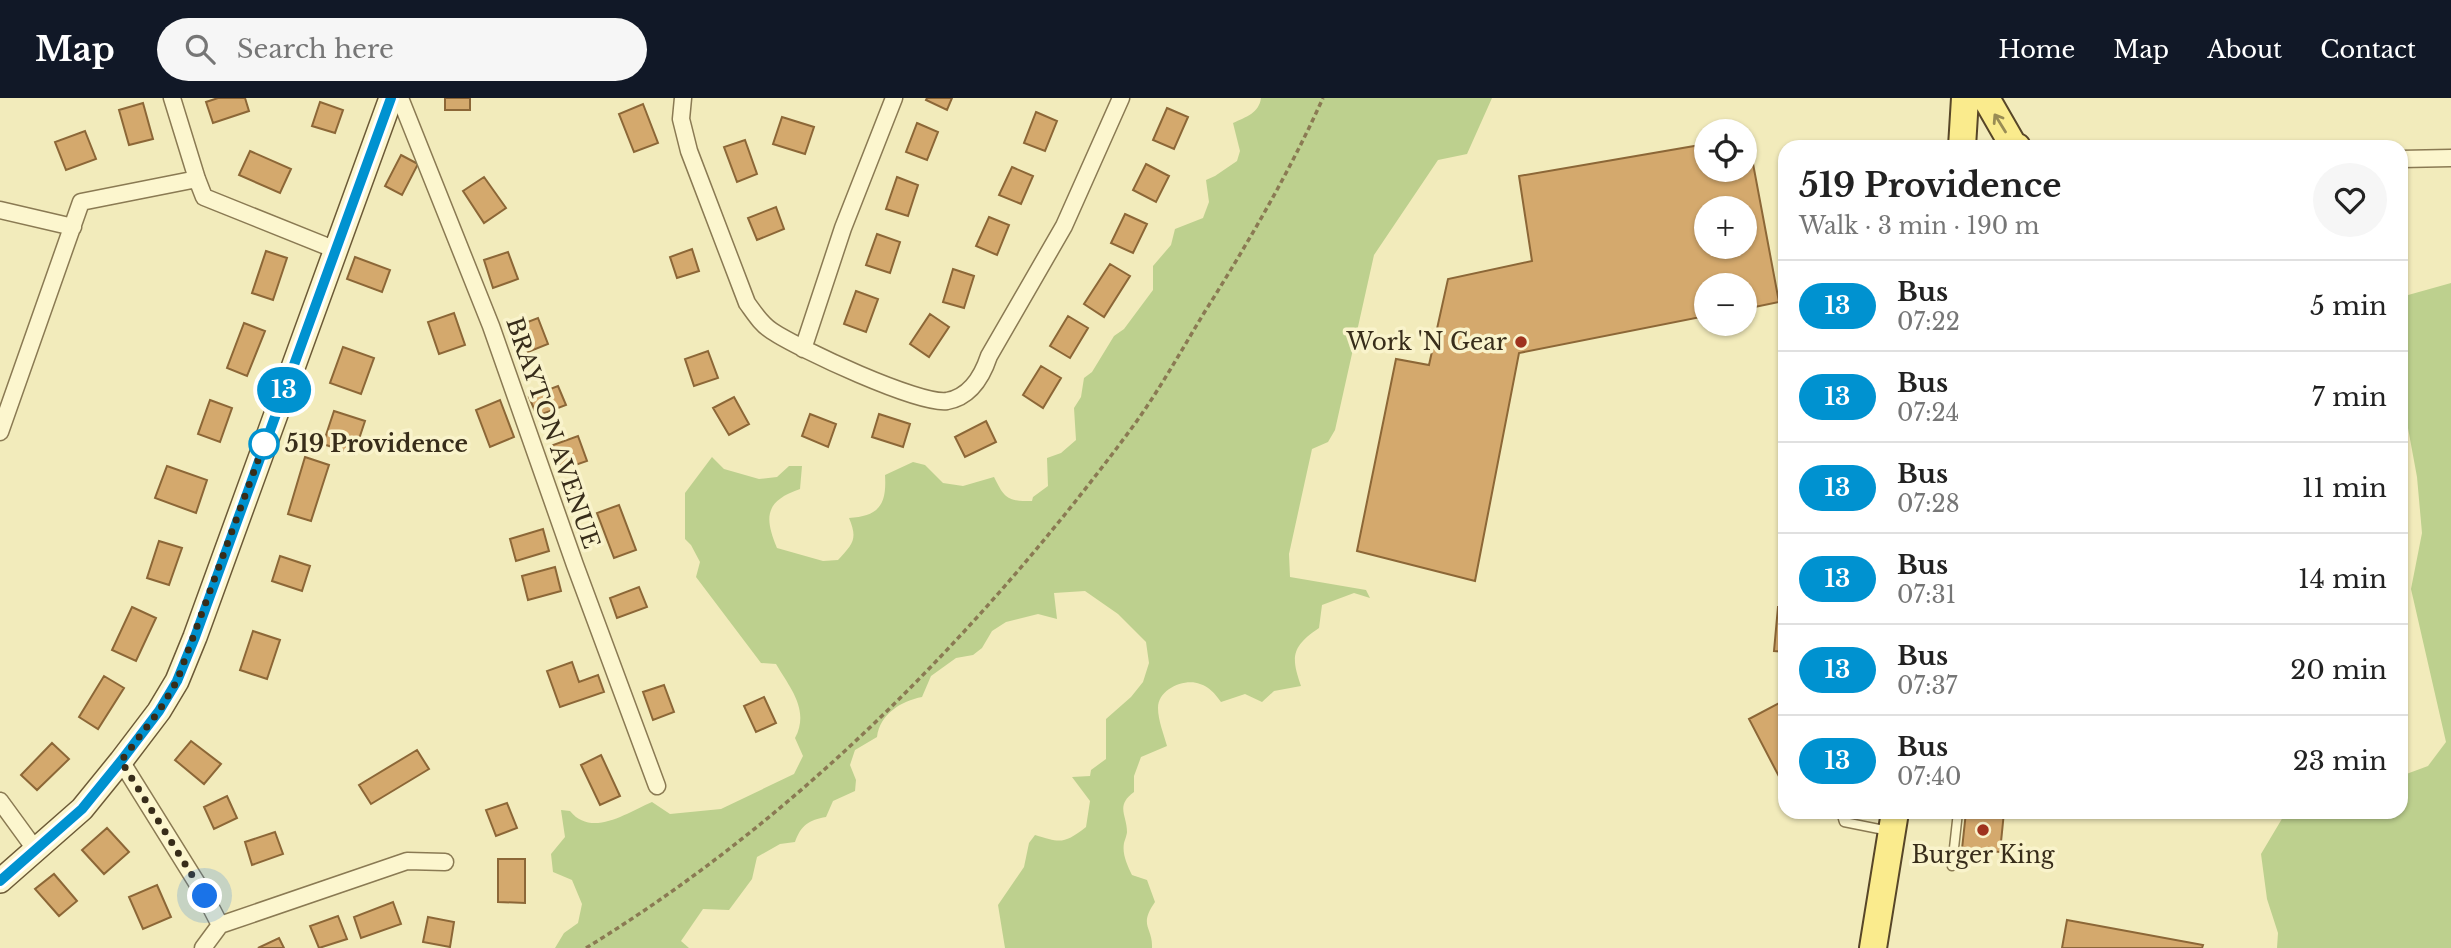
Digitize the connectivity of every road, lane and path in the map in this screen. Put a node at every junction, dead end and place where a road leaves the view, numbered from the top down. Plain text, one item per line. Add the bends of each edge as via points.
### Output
1 (172, 98) edge
2 (391, 98) edge
3 (400, 98) edge
4 (683, 98) edge
5 (894, 98) edge
6 (1121, 98) edge
7 (1323, 98) edge
8 (1965, 98) edge
9 (1986, 98) edge
10 (1962, 140) edge
11 (2011, 140) edge
12 (2451, 158) edge
13 (2408, 159) edge
14 (197, 179) junction
15 (0, 210) edge
16 (73, 227) junction
17 (336, 250) junction
18 (803, 349) junction
19 (0, 432) edge
20 (121, 761) junction
21 (657, 786) dead end
22 (0, 802) edge
23 (1843, 819) edge
24 (1957, 819) edge
25 (1893, 822) edge
26 (35, 849) junction
27 (445, 862) dead end
28 (1952, 866) dead end
29 (0, 881) edge
30 (220, 925) junction
31 (203, 948) edge
32 (586, 948) edge
33 (1873, 948) edge

1 - 14 street
2 - 17 main road
3 - 21 street, BRAYTON AVENUE via 491,326
4 - 18 street via 681,120 690,151 747,303 764,325
5 - 18 street via 843,228
6 - 18 street via 1064,226 976,384 947,401 931,400
7 - 32 path via 1276,195 1165,379 1134,425 1006,584 929,669 798,792 683,884
8 - 10 main road
11 -> 9 main road
12 - 13 street
14 - 16 street via 81,202
14 - 17 street via 204,197
15 - 16 street
16 - 19 street
17 - 20 main road via 177,681
20 - 26 main road via 82,809
20 - 30 street
22 - 26 street
23 - 25 lane
24 - 28 lane
25 - 33 main road
26 - 29 main road
27 - 30 street via 407,862
30 - 31 street

